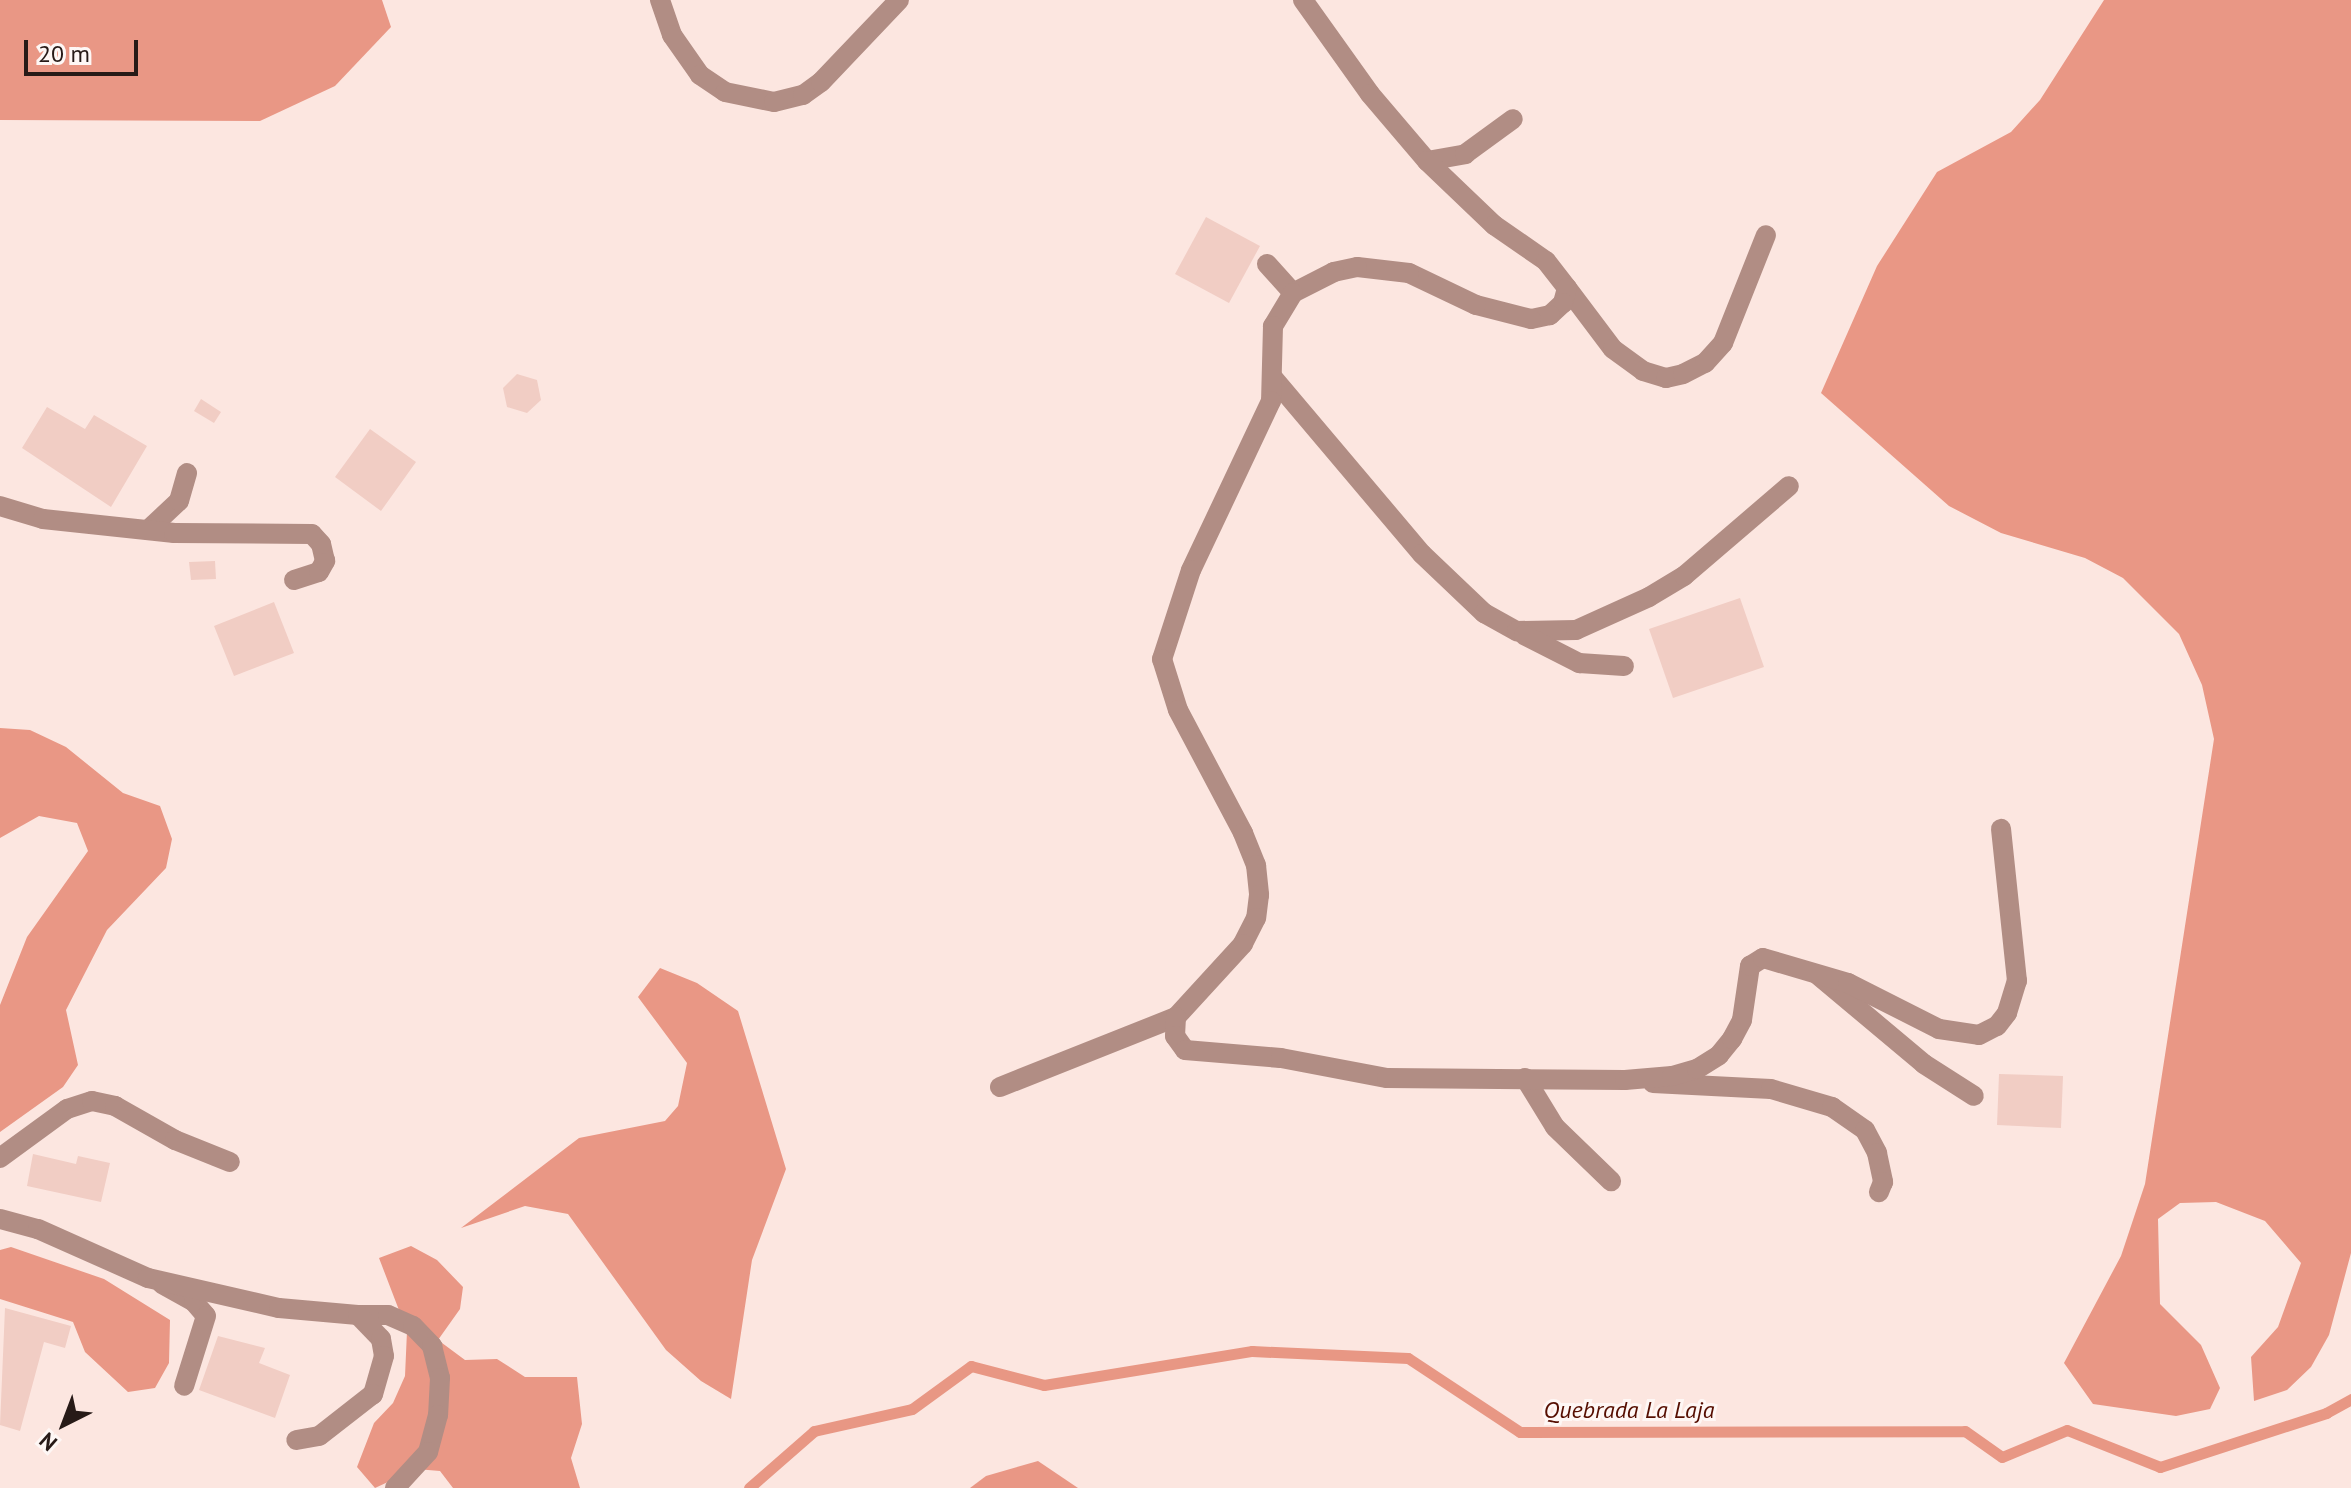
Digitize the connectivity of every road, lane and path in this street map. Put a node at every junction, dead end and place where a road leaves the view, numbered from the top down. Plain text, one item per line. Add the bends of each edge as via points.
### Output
1 (660, 0) edge
2 (899, 0) edge
3 (1303, 0) edge
4 (1513, 119) dead end
5 (1427, 161) junction
6 (1766, 235) dead end
7 (1267, 264) dead end
8 (1567, 288) junction
9 (1293, 293) junction
10 (1274, 379) junction
11 (187, 473) dead end
12 (1789, 486) dead end
13 (0, 506) edge
14 (148, 530) junction
15 (294, 580) dead end
16 (1517, 631) junction
17 (1624, 666) dead end
18 (2001, 829) dead end
19 (1811, 970) junction
20 (1176, 1017) junction
21 (1525, 1078) junction
22 (1625, 1080) junction
23 (1000, 1087) dead end
24 (1974, 1096) dead end
25 (0, 1158) edge
26 (230, 1162) dead end
27 (1611, 1181) dead end
28 (1879, 1192) dead end
29 (0, 1219) edge
30 (148, 1278) junction
31 (358, 1315) junction
32 (184, 1386) dead end
33 (296, 1440) dead end
34 (395, 1488) edge

1 - 2 street via 672,35 700,75 725,92 774,102 803,95 821,82
3 - 5 street via 1370,94
4 - 5 street via 1465,154
5 - 8 street via 1494,225 1546,261
6 - 8 street via 1723,343 1705,363 1683,374 1666,378 1643,371 1613,349 1591,327
7 - 9 street
8 - 9 street via 1563,303 1550,315 1531,319 1507,316 1409,273 1385,268 1334,272
9 - 10 street via 1273,326
10 - 16 street via 1431,564 1484,613
10 - 20 street via 1266,416 1191,570 1162,659 1178,710 1243,833 1256,865 1259,895 1256,918 1243,944
11 - 14 street via 179,501
12 - 16 street via 1684,576 1649,597 1576,630
13 - 14 street via 43,519
14 - 15 street via 312,534 325,561 319,572
16 - 17 street via 1579,663
18 - 19 street via 2017,981 1997,1026 1961,1036
19 - 22 street via 1763,958 1750,966 1742,1020 1719,1055 1697,1069
19 - 24 street via 1924,1064
20 - 21 street via 1175,1036 1185,1050 1281,1058 1387,1078
20 - 23 street
21 - 22 street
21 - 27 street via 1555,1127
22 - 28 street via 1771,1089 1832,1107 1865,1130 1877,1153 1883,1182
25 - 26 street via 67,1109 92,1101 115,1106 175,1140
29 - 30 street via 38,1229
30 - 31 street via 279,1308
30 - 32 street via 194,1302 206,1316
31 - 33 street via 381,1339 384,1356 373,1394 319,1436
31 - 34 street via 388,1315 413,1326 432,1346 440,1378 428,1452

